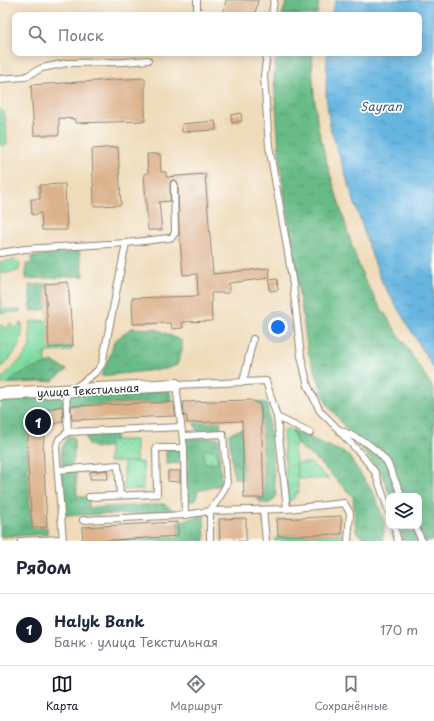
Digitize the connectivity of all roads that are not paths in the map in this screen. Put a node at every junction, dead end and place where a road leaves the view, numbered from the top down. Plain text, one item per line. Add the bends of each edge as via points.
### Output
1 (197, 0) edge
2 (274, 0) edge
3 (197, 12) edge
4 (272, 12) edge
5 (267, 56) edge
6 (148, 60) dead end
7 (0, 79) edge
8 (174, 184) dead end
9 (126, 243) junction
10 (0, 253) edge
11 (253, 339) dead end
12 (242, 382) junction
13 (176, 385) junction
14 (69, 391) junction
15 (0, 394) edge
16 (277, 417) junction
17 (181, 427) junction
18 (338, 429) junction
19 (68, 432) junction
20 (310, 433) dead end
21 (183, 436) junction
22 (184, 448) junction
23 (58, 470) junction
24 (401, 493) edge
25 (120, 496) junction
26 (89, 497) dead end
27 (386, 503) edge
28 (287, 509) junction
29 (210, 510) junction
30 (263, 510) junction
31 (185, 515) junction
32 (82, 520) dead end
33 (395, 529) edge
34 (416, 529) edge
35 (63, 540) edge
36 (21, 541) edge
37 (210, 541) edge
38 (266, 541) edge
39 (348, 541) edge
40 (398, 541) edge
41 (422, 541) edge

1 - 3 lane
2 - 4 lane
5 - 18 lane via 264,76 269,146 288,249 301,356 308,386 320,411
6 - 7 lane via 67,63 42,68 25,77
8 - 9 lane via 175,233 172,236
9 - 10 lane via 25,249
9 - 14 lane via 102,364 97,371
11 - 12 lane
12 - 13 lane
12 - 16 lane via 266,381
13 - 14 street, улица Текстильная
13 - 17 lane
14 - 15 street, улица Текстильная
14 - 19 lane
16 - 20 lane
16 - 28 lane
17 - 19 lane
17 - 21 lane
18 - 24 lane via 367,443 378,452 387,462
18 - 27 lane via 375,472
19 - 23 lane via 60,439 56,449
21 - 22 lane
21 - 29 lane via 223,434 227,483
22 - 25 lane via 156,448 157,494
22 - 31 lane
23 - 25 lane via 118,465
23 - 35 lane
25 - 26 lane
28 - 30 lane
28 - 39 lane via 344,503 350,513
29 - 30 lane
29 - 31 lane
29 - 37 lane
30 - 38 lane
31 - 32 lane
33 - 40 lane
34 - 41 lane
35 - 36 lane

